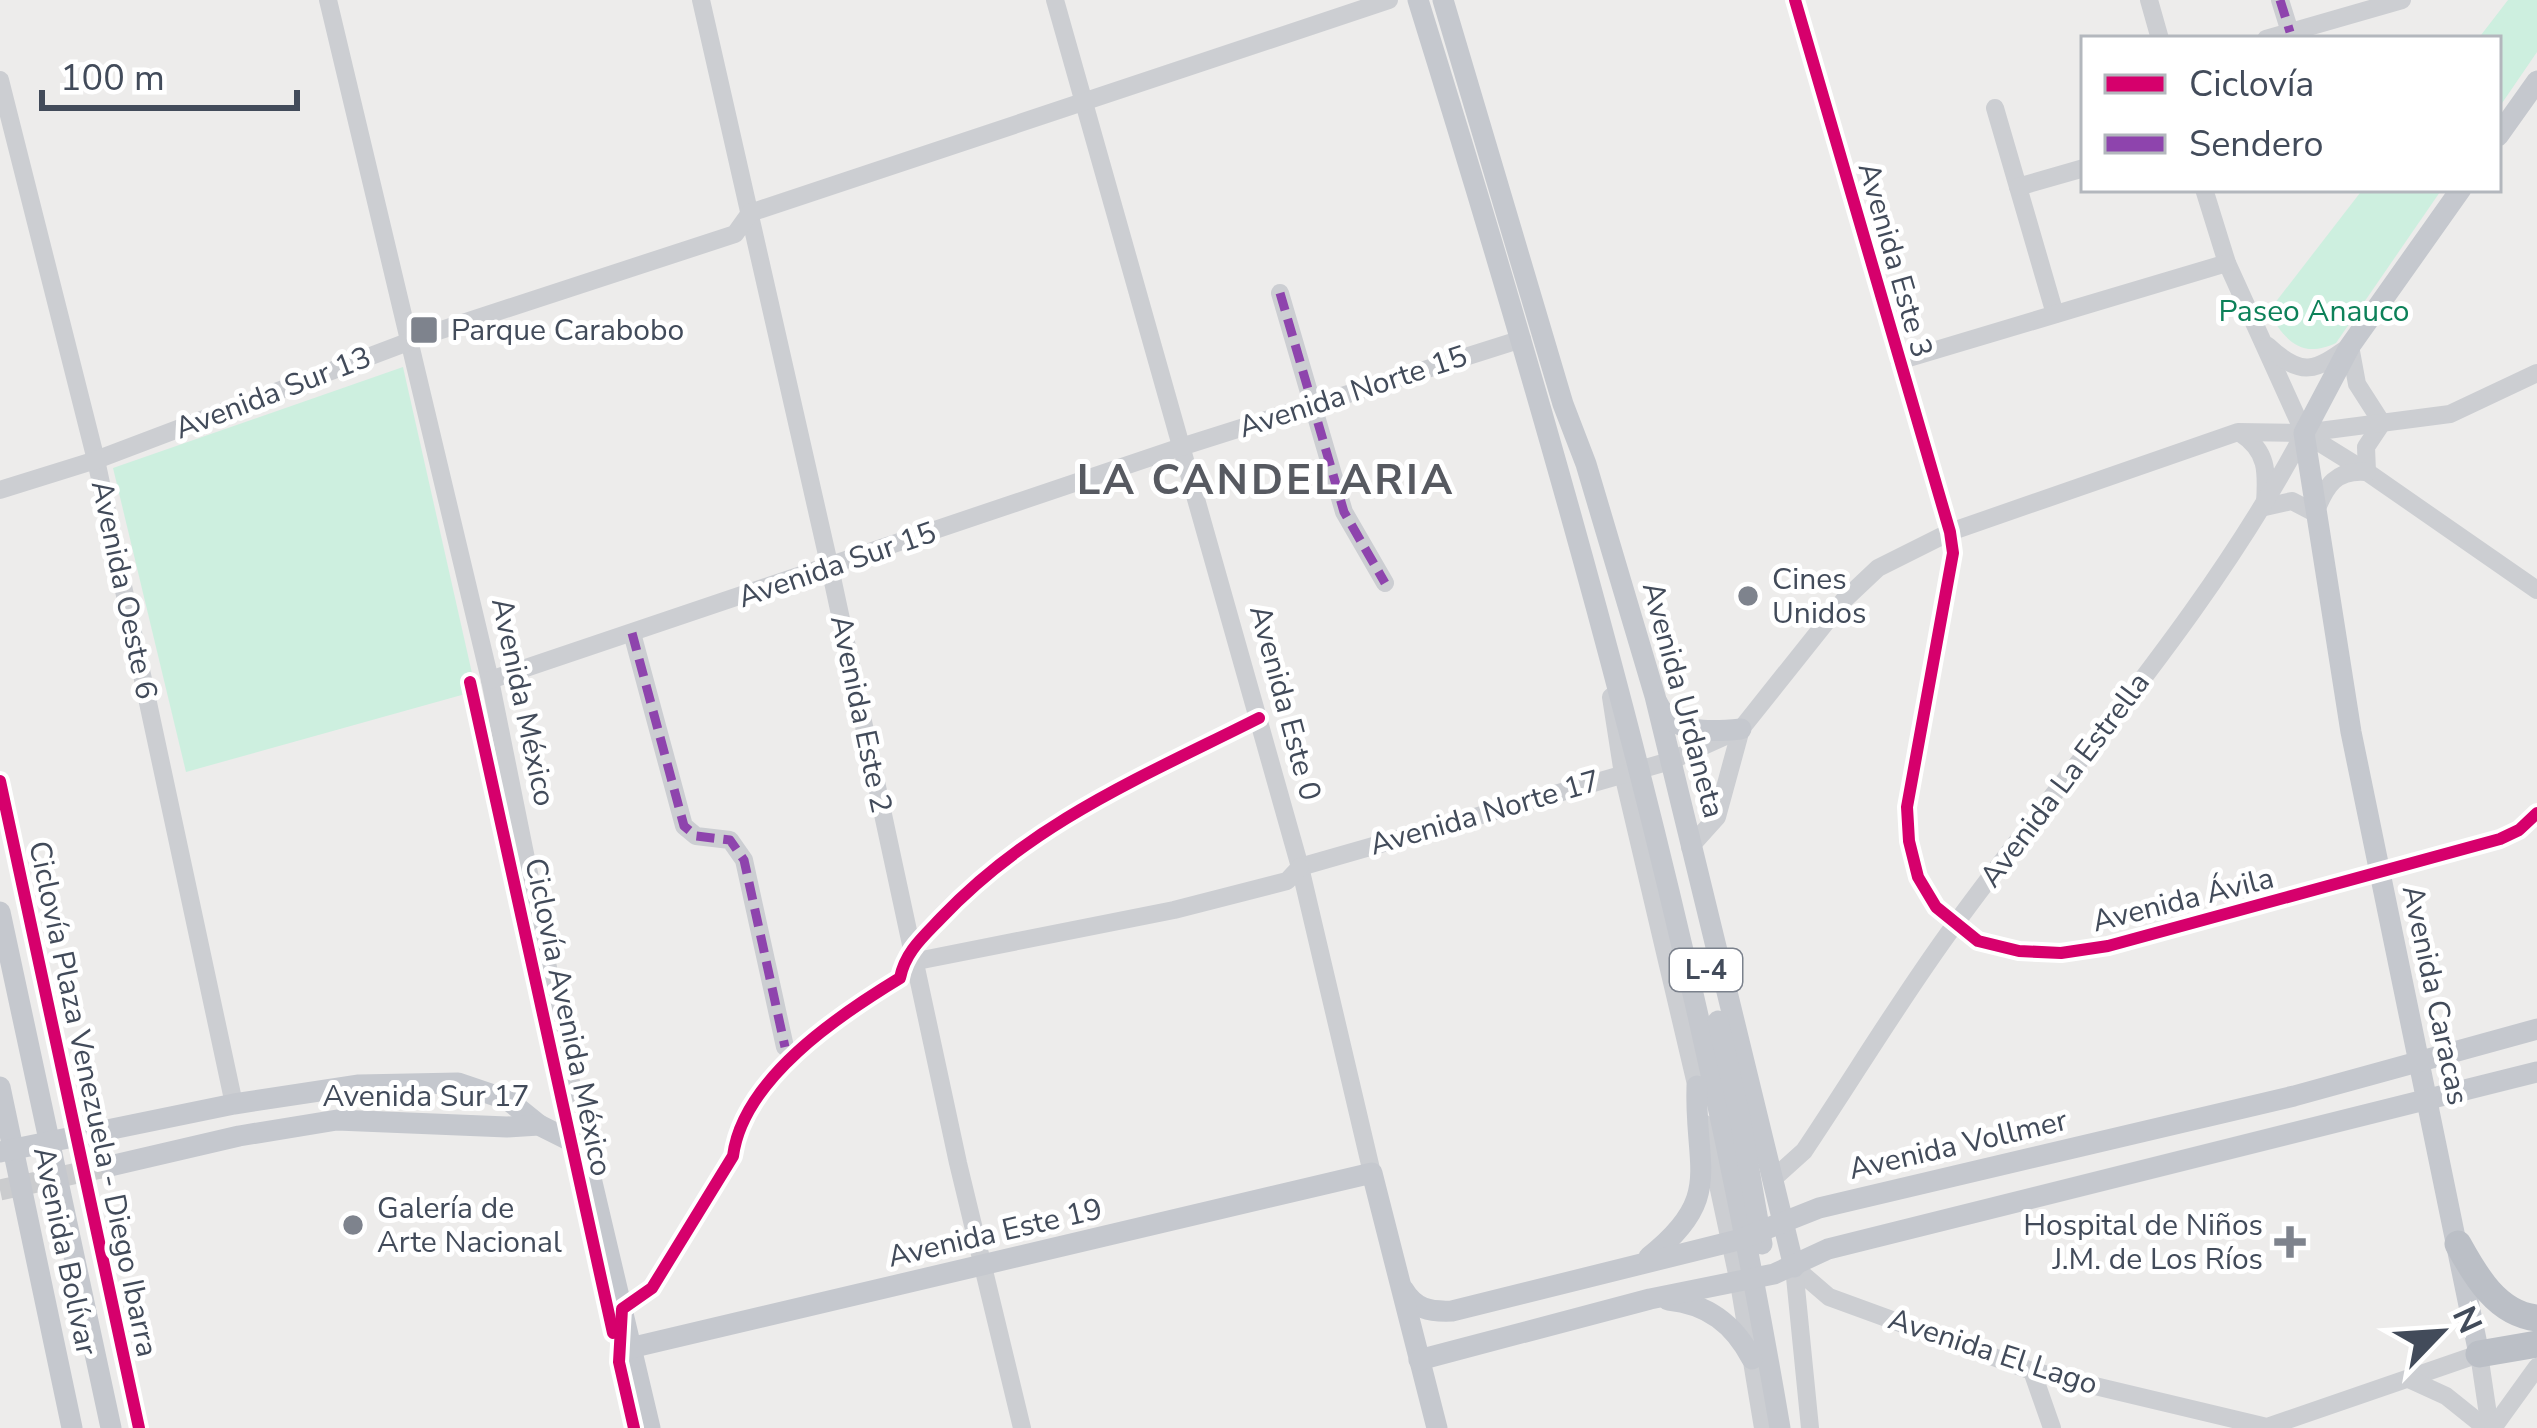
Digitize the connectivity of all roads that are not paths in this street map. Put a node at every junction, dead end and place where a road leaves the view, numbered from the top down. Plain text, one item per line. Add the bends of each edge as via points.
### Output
1 (328, 0) edge
2 (701, 0) edge
3 (1055, 0) edge
4 (1389, 0) edge
5 (1418, 0) edge
6 (1443, 0) edge
7 (1795, 0) edge
8 (2149, 0) edge
9 (2280, 0) edge
10 (2402, 0) edge
11 (2290, 32) junction
12 (2159, 36) edge
13 (2276, 36) edge
14 (0, 80) edge
15 (2537, 81) edge
16 (1082, 100) junction
17 (1995, 108) dead end
18 (2501, 132) edge
19 (2081, 169) edge
20 (2018, 187) junction
21 (2205, 192) edge
22 (2459, 192) edge
23 (751, 213) junction
24 (2227, 263) junction
25 (1280, 293) dead end
26 (2055, 314) junction
27 (1522, 339) junction
28 (2262, 341) junction
29 (409, 342) junction
30 (2350, 346) junction
31 (1899, 361) junction
32 (2537, 373) edge
33 (1314, 404) junction
34 (1553, 408) junction
35 (2382, 423) junction
36 (2238, 432) junction
37 (2304, 434) junction
38 (1184, 446) junction
39 (96, 460) junction
40 (2367, 472) junction
41 (0, 490) edge
42 (2265, 508) junction
43 (2315, 513) junction
44 (1583, 520) junction
45 (1950, 532) junction
46 (830, 568) junction
47 (1385, 583) dead end
48 (2537, 590) edge
49 (632, 634) junction
50 (490, 680) junction
51 (1655, 697) junction
52 (1613, 706) junction
53 (1741, 729) junction
54 (1670, 761) junction
55 (1623, 774) junction
56 (2537, 813) edge
57 (1690, 847) junction
58 (1300, 867) junction
59 (2380, 873) junction
60 (0, 912) edge
61 (1955, 924) junction
62 (912, 962) junction
63 (2537, 1029) edge
64 (785, 1047) dead end
65 (2419, 1064) junction
66 (2537, 1072) edge
67 (1696, 1086) junction
68 (0, 1087) edge
69 (2427, 1102) junction
70 (234, 1104) junction
71 (538, 1125) junction
72 (50, 1141) junction
73 (6, 1150) edge
74 (587, 1162) junction
75 (110, 1166) tunnel mouth
76 (1372, 1173) junction
77 (1774, 1178) junction
78 (1784, 1224) junction
79 (1731, 1242) junction
80 (2458, 1244) junction
81 (1642, 1262) junction
82 (981, 1267) junction
83 (1794, 1267) junction
84 (1739, 1283) junction
85 (1403, 1289) junction
86 (1650, 1299) junction
87 (2537, 1318) edge
88 (2537, 1344) edge
89 (630, 1348) junction
90 (2479, 1354) junction
91 (1752, 1358) junction
92 (1419, 1360) junction
93 (2537, 1366) edge
94 (2032, 1371) junction
95 (2411, 1380) junction
96 (2267, 1427) edge
97 (72, 1428) edge
98 (111, 1428) edge
99 (650, 1428) edge
100 (1022, 1428) edge
101 (1437, 1428) edge
102 (1763, 1428) edge
103 (1780, 1428) edge
104 (1790, 1428) edge
105 (1810, 1428) edge
106 (2052, 1428) edge
107 (2490, 1428) edge

1 - 29 street, Avenida México
2 - 23 street, Avenida Este 2
3 - 16 street, Avenida Este 0
4 - 16 street, Avenida Sur 13
5 - 27 main road, Avenida Urdaneta / L-4
6 - 34 main road, Avenida Urdaneta / L-4
7 - 31 street, Avenida Este 3
8 - 12 street
9 - 11 street
10 - 11 street
11 - 13 street
14 - 39 street, Avenida Oeste 6
15 - 18 main road
16 - 23 street, Avenida Sur 13
16 - 38 street, Avenida Este 0
17 - 20 street
19 - 20 street
20 - 26 street
21 - 24 street
22 - 30 main road
23 - 29 street, Avenida Sur 13 via 735,234
23 - 46 street, Avenida Este 2
24 - 26 street
24 - 28 street
25 - 33 street
26 - 31 street
27 - 33 street, Avenida Norte 15
27 - 34 main road, Avenida Urdaneta / L-4
28 - 30 street via 2307,368
28 - 37 street
29 - 39 street, Avenida Sur 13
29 - 50 street, Avenida México
30 - 35 street via 2357,384
30 - 37 main road
31 - 45 street, Avenida Este 3
32 - 35 street via 2450,414
33 - 38 street, Avenida Norte 15
33 - 47 street via 1344,512
34 - 44 main road, L-4
34 - 51 main road, Avenida Urdaneta / L-4 via 1586,464
34 - 52 street, Avenida Urdaneta / L-4 via 1551,474
35 - 37 street
35 - 40 street via 2366,447
36 - 37 street
36 - 42 street via 2261,452
36 - 45 street
37 - 40 street
37 - 42 street, Avenida La Estrella
37 - 43 main road, Avenida Caracas
38 - 46 street, Avenida Sur 15
38 - 58 street, Avenida Este 0
39 - 41 street, Avenida Sur 13
39 - 70 street, Avenida Oeste 6
40 - 43 street via 2340,474
40 - 48 street
42 - 43 street via 2292,501
42 - 61 street, Avenida La Estrella via 2091,752
43 - 59 main road, Avenida Caracas
44 - 103 main road, L-4 via 1735,1182
44 - 104 main road, L-4 via 1654,749 1740,1118
45 - 53 street via 1878,568
45 - 61 street, Avenida Ávila via 1953,553 1907,806 1918,877
46 - 49 street, Avenida Sur 15
46 - 62 street, Avenida Este 2
49 - 50 street, Avenida Sur 15
49 - 64 street via 684,826 730,841 744,860
50 - 74 street, Avenida México
51 - 52 main road via 1654,727 1639,738 1626,733
51 - 53 main road via 1663,715 1685,727
51 - 54 main road, Avenida Urdaneta / L-4
52 - 55 street, Avenida Urdaneta / L-4
53 - 54 street, Avenida Norte 17
53 - 57 street via 1717,817
54 - 55 street, Avenida Norte 17
54 - 57 main road, Avenida Urdaneta / L-4
55 - 58 street, Avenida Norte 17
55 - 67 street, Avenida Urdaneta / L-4
56 - 59 street, Avenida Ávila via 2500,839
57 - 77 main road, Avenida Urdaneta / L-4
58 - 62 street via 1287,881 1174,910
58 - 76 street, Avenida Este 0
59 - 61 street, Avenida Ávila via 2061,953 1997,947
59 - 65 main road, Avenida Caracas
60 - 72 main road, Avenida Bolívar
61 - 77 street, Avenida La Estrella via 1804,1151
62 - 82 street, Avenida Este 2
63 - 65 main road, Avenida Vollmer
65 - 69 main road, Avenida Caracas
65 - 78 main road, Avenida Vollmer via 1819,1208
66 - 69 main road
67 - 77 main road, L-4 via 1730,1204 1759,1211 1772,1199
67 - 79 street, Avenida Urdaneta / L-4
67 - 81 main road via 1700,1193 1686,1225
68 - 73 main road, Avenida Bolívar
69 - 80 main road, Avenida Caracas
69 - 83 main road via 1828,1249
70 - 71 main road via 359,1085 458,1083 508,1100
70 - 72 main road
71 - 74 main road, Avenida Sur 17 via 571,1142
71 - 75 main road, Avenida Sur 17 via 337,1120
72 - 73 main road
72 - 98 main road, Avenida Bolívar
73 - 97 main road, Avenida Bolívar
74 - 89 main road, Avenida México
76 - 82 main road, Avenida Este 19
76 - 85 main road, Avenida Este 0
77 - 78 main road, Avenida Urdaneta / L-4
78 - 79 main road, Avenida Vollmer
78 - 83 main road, Avenida Urdaneta / L-4
79 - 81 main road, Avenida Vollmer
79 - 84 street, Avenida Urdaneta / L-4
80 - 87 highway via 2489,1291
80 - 90 main road, Avenida Caracas
81 - 85 main road, Avenida Vollmer via 1452,1311 1432,1312
82 - 89 main road, Avenida Este 19
82 - 100 street, Avenida Este 2
83 - 84 main road
83 - 94 street, Avenida El Lago via 1829,1297
83 - 105 street, Avenida Urdaneta
84 - 86 main road
84 - 91 street, Avenida Urdaneta / L-4
85 - 92 main road, Avenida Este 0
86 - 91 main road via 1718,1316
86 - 92 main road
88 - 90 highway
89 - 99 main road, Avenida México
90 - 95 street, Avenida El Lago
90 - 107 street
91 - 102 street, Avenida Urdaneta / L-4
92 - 101 main road, Avenida Este 0
93 - 107 street
94 - 96 street, Avenida El Lago
94 - 106 street
95 - 96 street, Avenida El Lago
95 - 107 street

